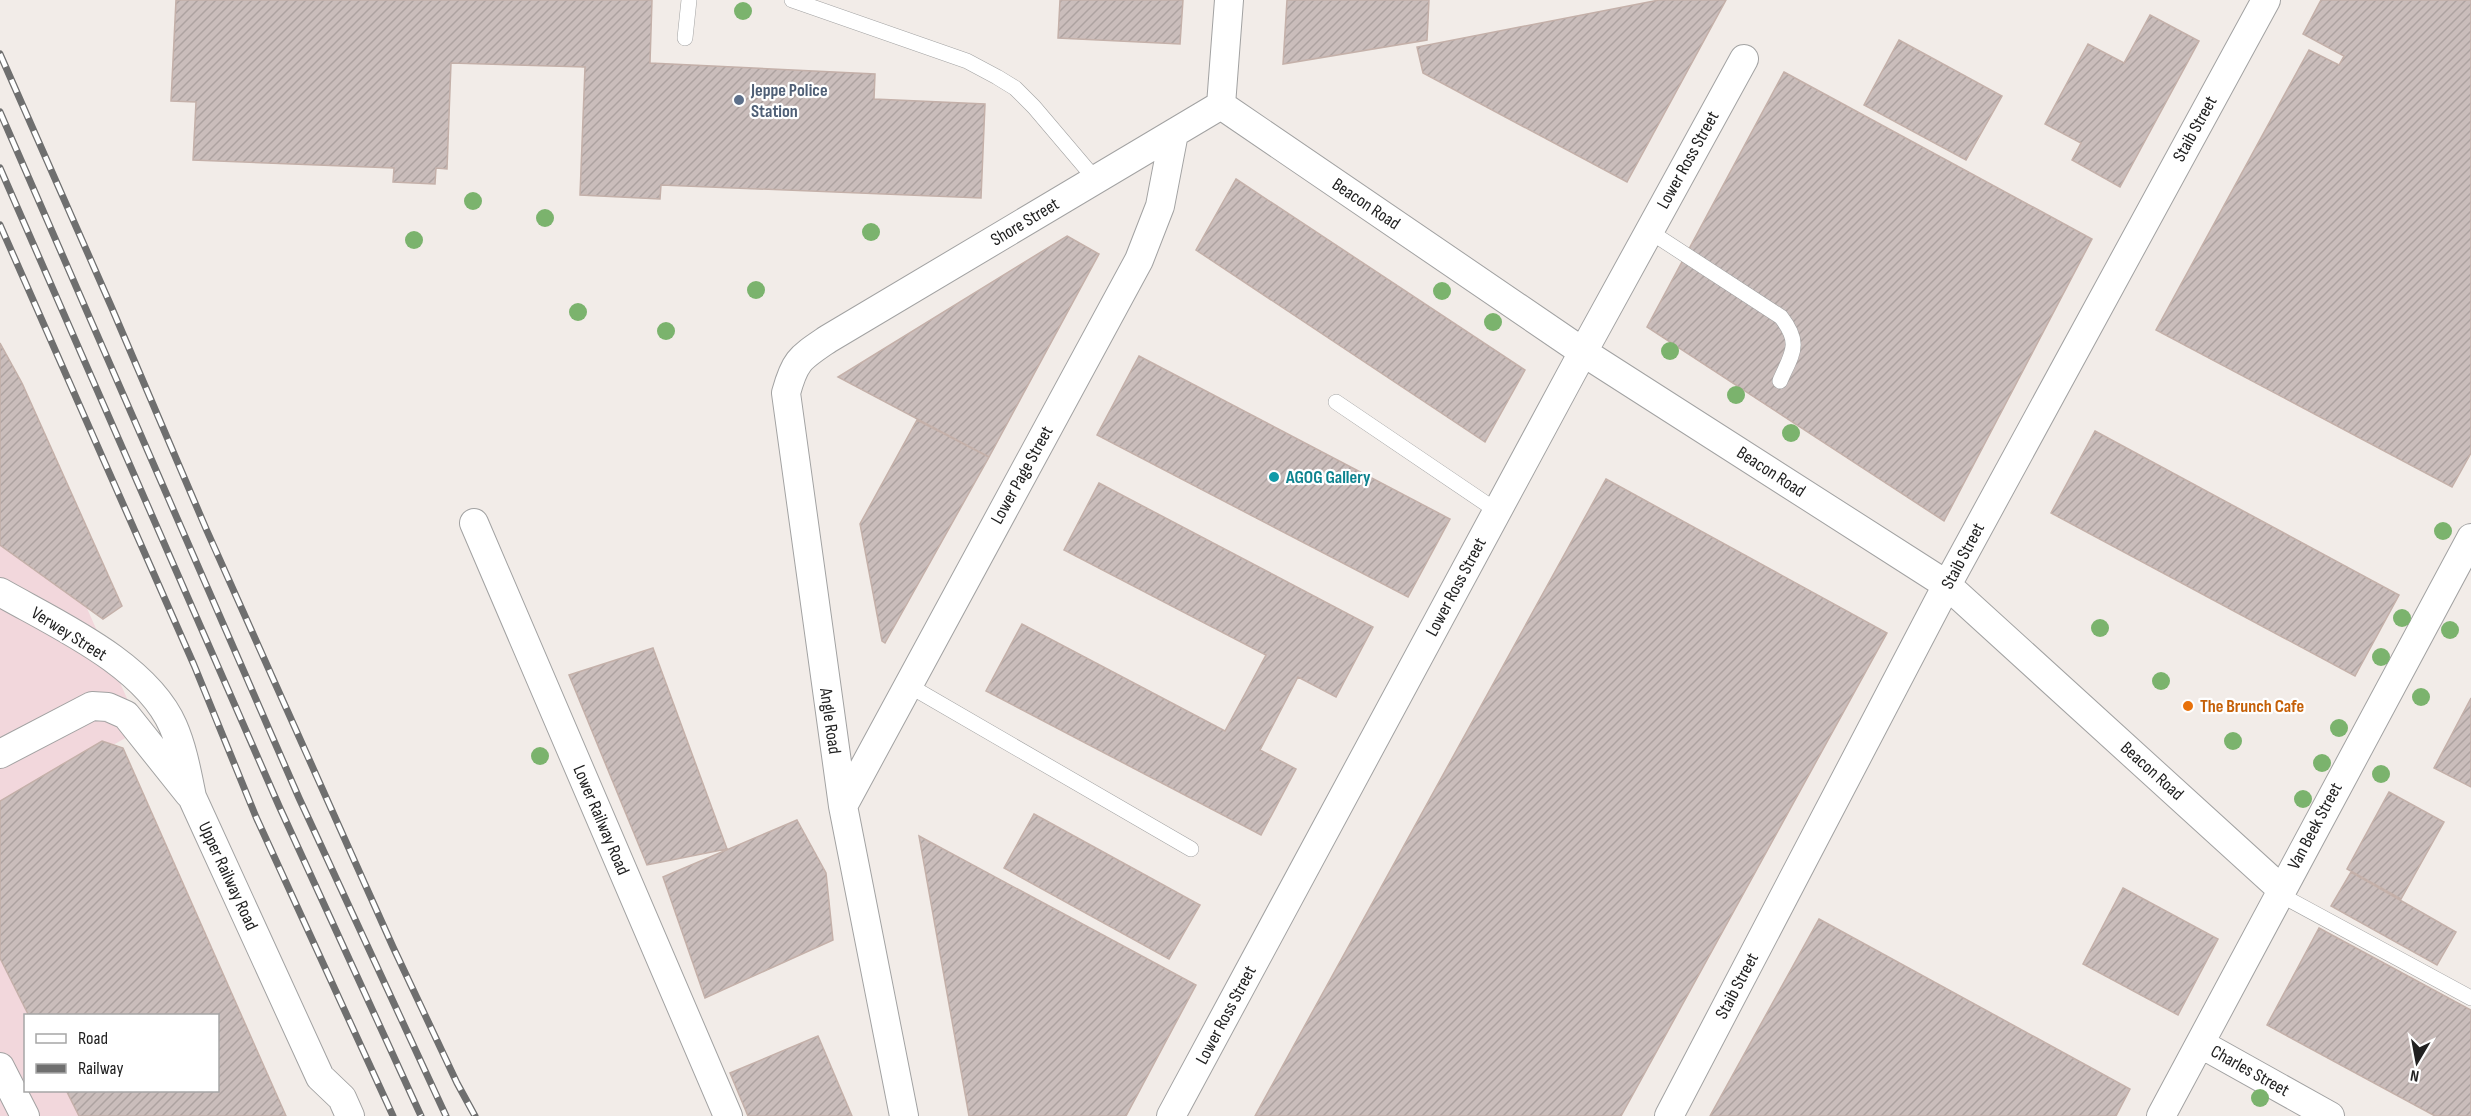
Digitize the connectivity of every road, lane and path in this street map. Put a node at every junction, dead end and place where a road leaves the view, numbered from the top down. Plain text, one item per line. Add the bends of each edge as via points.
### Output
1 (688, 0) edge
2 (792, 0) edge
3 (1229, 0) edge
4 (2266, 0) edge
5 (686, 38) dead end
6 (1744, 59) dead end
7 (1221, 105) junction
8 (1173, 133) junction
9 (1096, 180) junction
10 (1649, 231) junction
11 (828, 339) joint
12 (1583, 352) junction
13 (1780, 381) dead end
14 (1336, 402) dead end
15 (1497, 512) junction
16 (474, 523) dead end
17 (2471, 538) edge
18 (1947, 585) junction
19 (0, 592) edge
20 (137, 679) joint
21 (908, 685) junction
22 (0, 754) edge
23 (192, 797) junction
24 (843, 806) junction
25 (1191, 849) dead end
26 (2280, 891) junction
27 (2471, 998) edge
28 (2201, 1044) junction
29 (0, 1067) edge
30 (320, 1077) junction
31 (25, 1116) edge
32 (330, 1116) edge
33 (350, 1116) edge
34 (728, 1116) edge
35 (904, 1116) edge
36 (1171, 1116) edge
37 (1669, 1116) edge
38 (2161, 1116) edge
39 (2330, 1116) edge

1 - 5 lane
2 - 9 lane via 967,61 1006,82 1034,107
3 - 7 street
4 - 18 street, Staib Street
6 - 10 street, Lower Ross Street
7 - 8 street, Shore Street
7 - 12 street, Beacon Road
8 - 9 street, Shore Street
8 - 21 street, Lower Page Street via 1160,206 1139,260
9 - 11 street, Shore Street
10 - 12 street, Lower Ross Street
10 - 13 lane via 1781,317 1791,330 1795,345
11 - 24 street, Angle Road via 800,357 786,393
12 - 15 street, Lower Ross Street
12 - 18 street, Beacon Road
14 - 15 lane
15 - 36 street, Lower Ross Street
16 - 34 street, Lower Railway Road
17 - 26 street, Van Beek Street
18 - 26 street, Beacon Road
18 - 37 street, Staib Street
19 - 20 street, Verwey Street via 85,642
20 - 23 street, Upper Railway Road via 172,724
21 - 24 street, Lower Page Street
21 - 25 lane
22 - 23 street via 92,706 108,707 126,715
23 - 30 street, Upper Railway Road
24 - 35 street, Angle Road
26 - 27 lane
26 - 28 street, Van Beek Street
28 - 38 street, Van Beek Street
28 - 39 street, Charles Street
29 - 31 street
30 - 32 street, Upper Railway Road
30 - 33 street, Upper Railway Road via 342,1098

